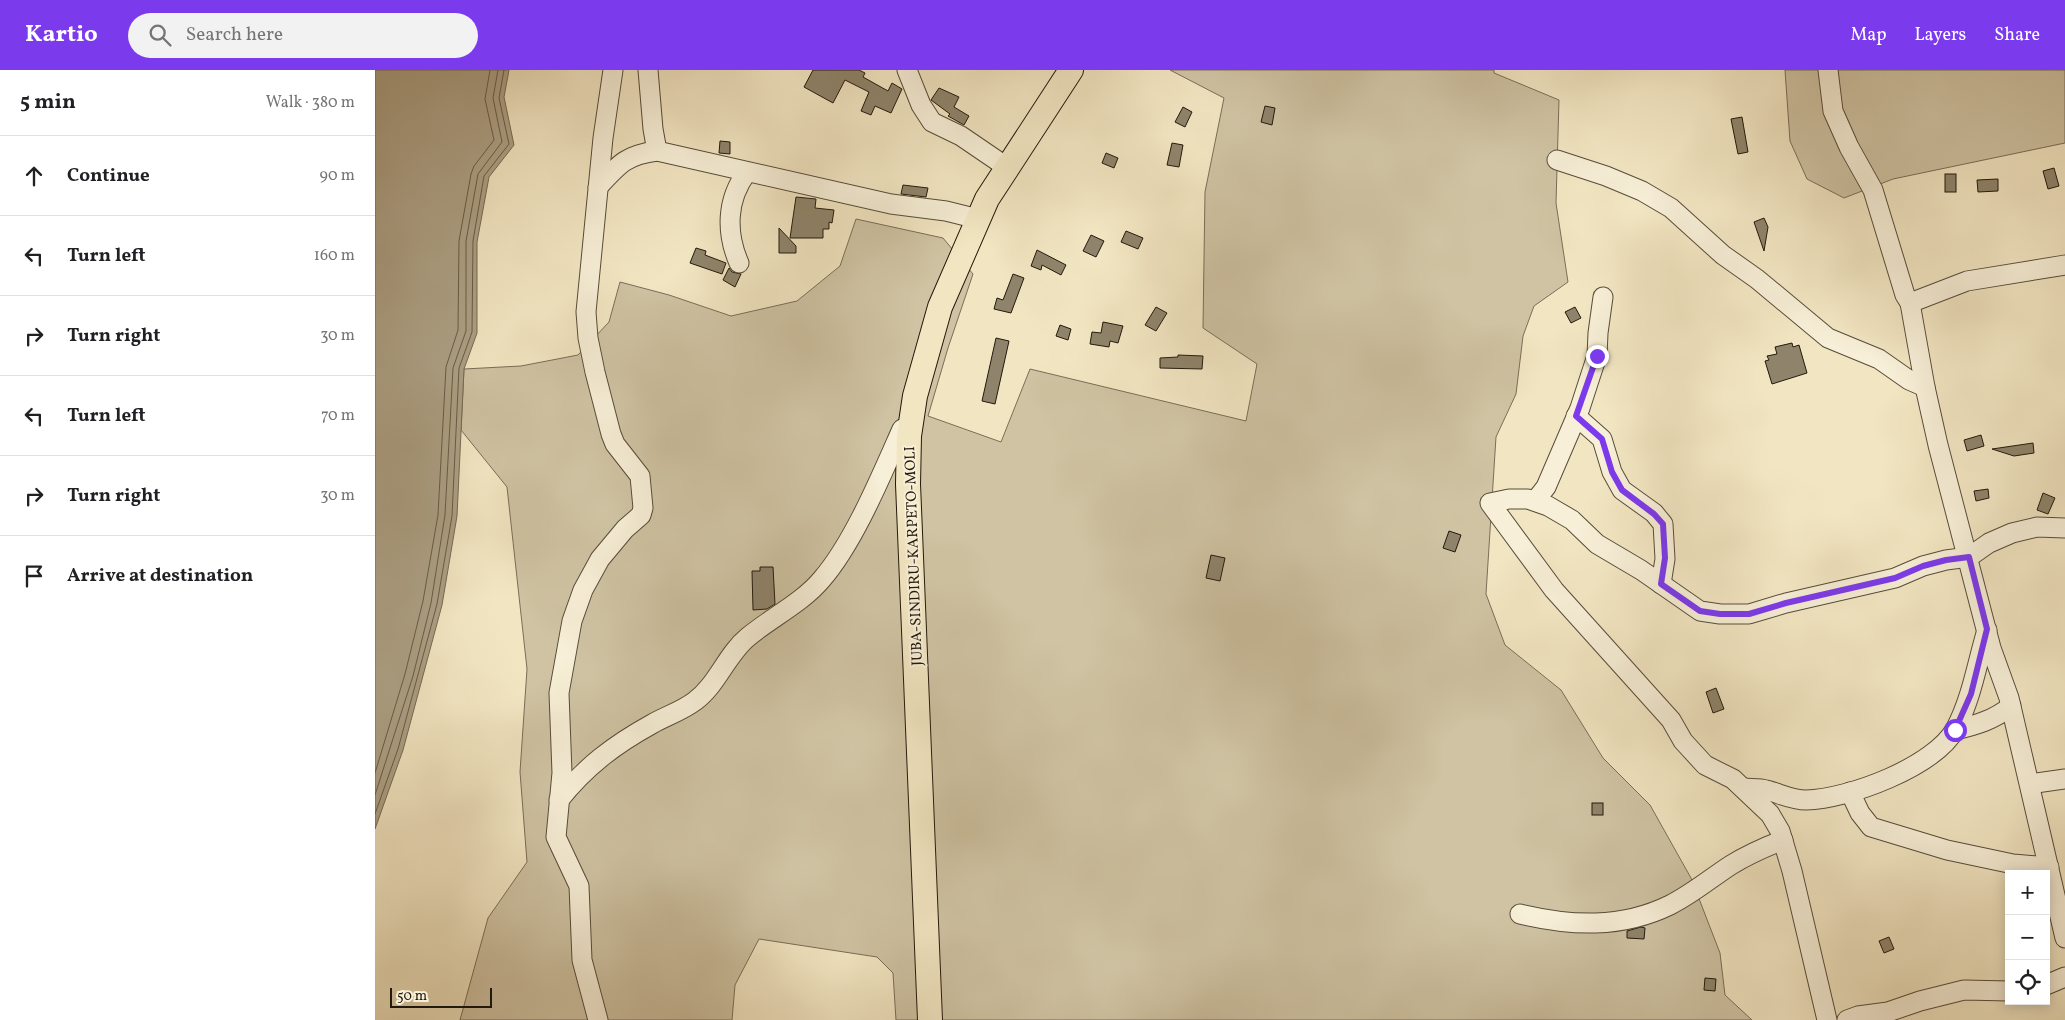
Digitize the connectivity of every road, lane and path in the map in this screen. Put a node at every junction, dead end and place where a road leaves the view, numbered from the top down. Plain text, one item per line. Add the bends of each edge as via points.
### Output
1 (613, 70) edge
2 (648, 70) edge
3 (907, 70) edge
4 (1071, 70) edge
5 (1827, 70) edge
6 (657, 151) junction
7 (1557, 160) dead end
8 (1008, 168) junction
9 (747, 172) junction
10 (598, 187) junction
11 (978, 219) junction
12 (739, 263) dead end
13 (2065, 265) edge
14 (1603, 298) dead end
15 (1910, 303) junction
16 (1925, 387) junction
17 (1576, 416) junction
18 (902, 429) dead end
19 (1535, 501) junction
20 (2065, 528) edge
21 (1969, 557) junction
22 (1661, 584) junction
23 (1987, 629) junction
24 (2011, 706) junction
25 (1955, 730) junction
26 (2065, 779) edge
27 (2030, 784) junction
28 (1743, 788) junction
29 (1849, 792) junction
30 (558, 801) junction
31 (1783, 840) junction
32 (2049, 867) junction
33 (1520, 914) dead end
34 (2065, 938) edge
35 (2065, 977) edge
36 (2050, 983) edge
37 (2005, 991) edge
38 (598, 1020) edge
39 (930, 1020) edge
40 (1827, 1020) edge
41 (1847, 1020) edge

1 - 10 street
2 - 6 street
3 - 8 street via 921,105 933,122 961,136
4 - 8 main road, JUBA-SINDIRU-KARPETO-MOLI
5 - 15 street via 1833,111 1873,190
6 - 9 street
6 - 10 street via 636,154 619,163
7 - 16 street via 1642,191 1671,208 1723,255 1828,338 1879,359
8 - 11 main road, JUBA-SINDIRU-KARPETO-MOLI
9 - 11 street via 891,204 946,210
9 - 12 street via 739,183 729,220 731,241
10 - 30 street via 593,258 587,288 588,338 611,434 640,476 643,508 641,515 600,559 583,590 572,621 559,693 562,773
11 - 39 main road, JUBA-SINDIRU-KARPETO-MOLI via 940,308 915,396 909,436 908,484
13 - 15 street via 1967,281
14 - 17 street via 1597,356
15 - 16 street
16 - 21 street
17 - 19 street via 1546,487
17 - 22 street via 1602,439 1612,472 1622,490 1663,524 1665,558
18 - 30 street via 850,536 822,580 747,638 697,700 608,751 578,776
19 - 22 street via 1572,520 1597,544
19 - 28 street via 1509,499 1489,503 1554,590 1671,720 1683,741 1705,765 1733,779
20 - 21 street via 2037,527 2012,533
21 - 22 street via 1946,560 1895,578 1749,614 1700,611
21 - 23 street
23 - 24 street
23 - 25 street via 1971,694
24 - 25 street via 1999,716
24 - 27 street
25 - 29 street via 1933,753 1918,762 1875,785
26 - 27 street
27 - 32 street
28 - 29 street via 1804,800 1830,798
28 - 31 street via 1770,814
29 - 32 street via 1871,827 1947,850 2013,864
30 - 38 street via 557,837 579,886 582,960
31 - 33 street via 1731,865 1669,905 1636,918 1593,924 1557,922
31 - 40 street
32 - 34 street
35 - 36 street
37 - 41 street via 1964,990

